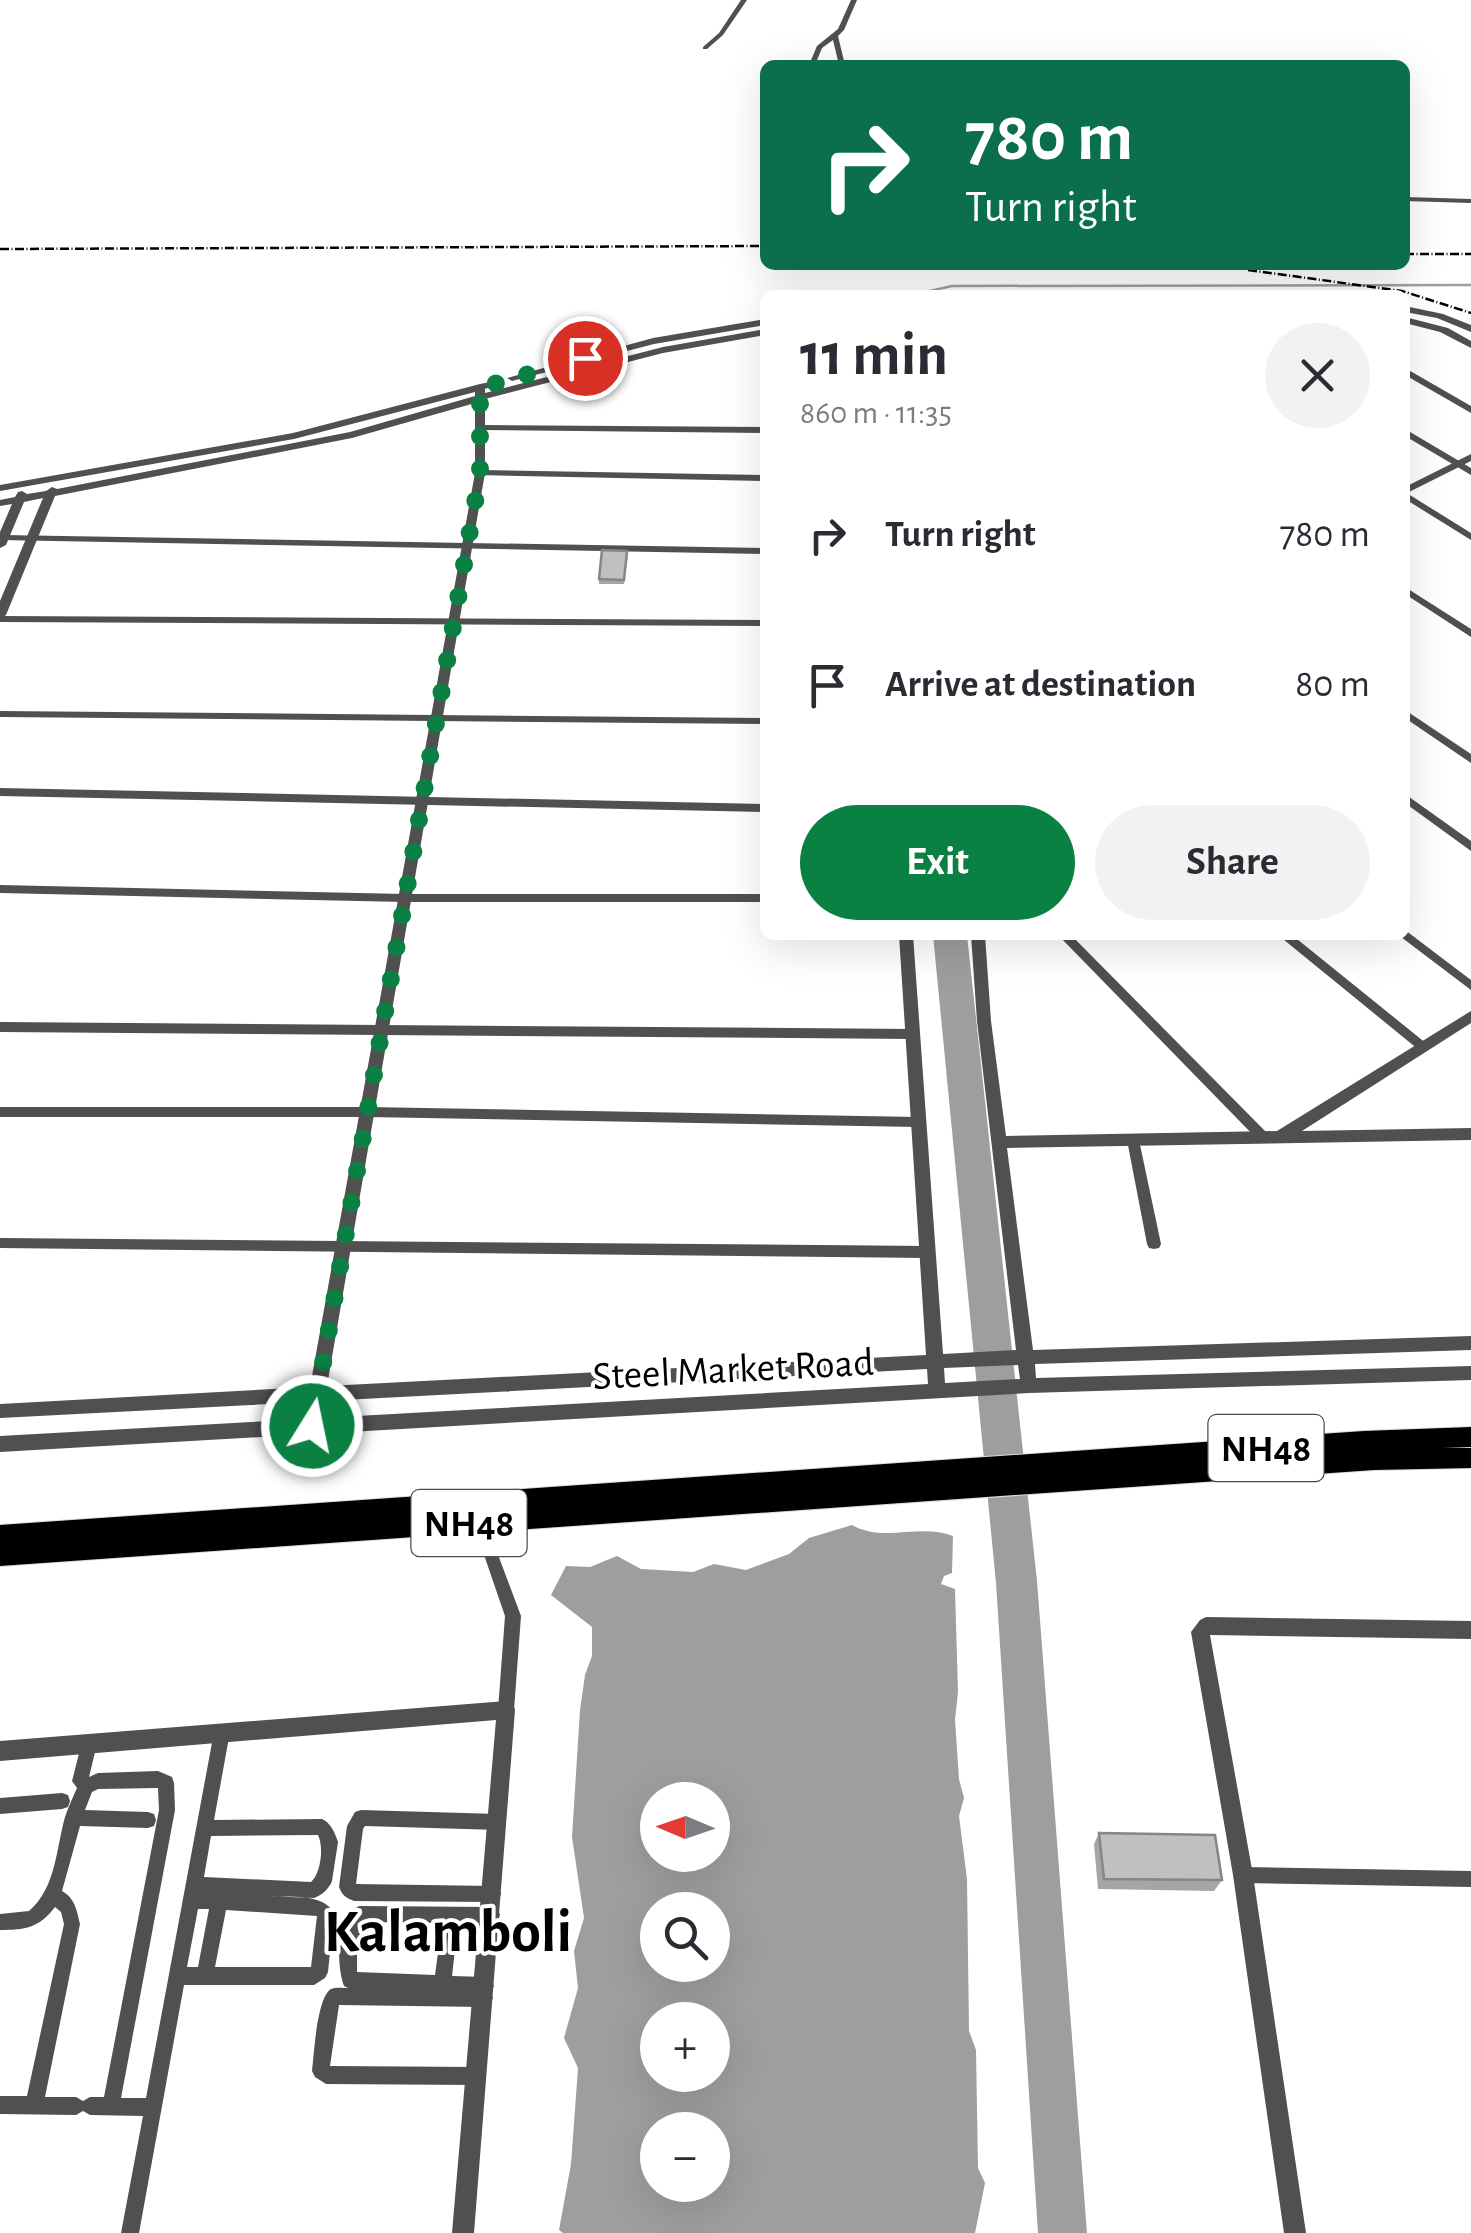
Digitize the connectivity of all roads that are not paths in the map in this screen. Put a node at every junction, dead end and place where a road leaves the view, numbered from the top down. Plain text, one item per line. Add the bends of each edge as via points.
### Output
1 (744, 0) edge
2 (854, 0) edge
3 (835, 36) junction
4 (706, 48) dead end
5 (814, 60) edge
6 (841, 60) edge
7 (1410, 199) edge
8 (1471, 202) edge
9 (1410, 310) edge
10 (1410, 321) edge
11 (760, 323) edge
12 (1471, 329) edge
13 (760, 333) edge
14 (1471, 345) edge
15 (1410, 374) edge
16 (480, 394) junction
17 (1471, 410) edge
18 (482, 428) junction
19 (760, 430) edge
20 (1410, 435) edge
21 (1471, 457) edge
22 (1458, 464) junction
23 (1471, 472) edge
24 (480, 474) junction
25 (57, 477) junction
26 (760, 478) edge
27 (26, 483) junction
28 (0, 488) edge
29 (1410, 490) edge
30 (51, 493) junction
31 (1410, 496) edge
32 (20, 499) junction
33 (0, 503) edge
34 (32, 538) junction
35 (1471, 538) edge
36 (2, 542) edge
37 (467, 544) junction
38 (760, 550) edge
39 (1410, 593) edge
40 (0, 617) edge
41 (454, 622) junction
42 (760, 623) edge
43 (1471, 634) edge
44 (0, 714) edge
45 (1410, 717) edge
46 (436, 718) junction
47 (760, 720) edge
48 (1471, 760) edge
49 (0, 792) edge
50 (422, 802) junction
51 (1410, 802) edge
52 (760, 808) edge
53 (1471, 847) edge
54 (0, 890) edge
55 (405, 898) junction
56 (760, 898) edge
57 (1410, 938) edge
58 (906, 940) edge
59 (978, 940) edge
60 (1069, 940) edge
61 (1290, 940) edge
62 (1471, 986) edge
63 (1471, 1016) edge
64 (0, 1027) edge
65 (381, 1031) junction
66 (912, 1034) junction
67 (1422, 1046) junction
68 (0, 1112) edge
69 (367, 1112) junction
70 (918, 1122) junction
71 (1471, 1134) edge
72 (1272, 1138) junction
73 (1132, 1140) junction
74 (998, 1142) junction
75 (0, 1243) edge
76 (344, 1244) junction
77 (1154, 1244) dead end
78 (928, 1252) junction
79 (1471, 1343) edge
80 (1026, 1357) junction
81 (936, 1362) junction
82 (1471, 1373) edge
83 (1029, 1386) junction
84 (938, 1392) junction
85 (317, 1394) junction
86 (0, 1411) edge
87 (312, 1426) junction
88 (1471, 1437) edge
89 (0, 1444) edge
90 (1471, 1458) edge
91 (1062, 1471) junction
92 (937, 1480) junction
93 (495, 1521) junction
94 (0, 1536) edge
95 (0, 1556) edge
96 (1471, 1630) edge
97 (506, 1710) junction
98 (222, 1732) junction
99 (89, 1744) junction
100 (0, 1752) edge
101 (80, 1780) dead end
102 (62, 1801) dead end
103 (0, 1806) edge
104 (73, 1818) junction
105 (148, 1820) dead end
106 (498, 1822) junction
107 (205, 1828) junction
108 (1243, 1874) junction
109 (1471, 1879) edge
110 (193, 1893) junction
111 (51, 1899) junction
112 (219, 1902) junction
113 (492, 1904) junction
114 (451, 1915) junction
115 (0, 1922) edge
116 (178, 1976) junction
117 (205, 1977) junction
118 (442, 1984) junction
119 (485, 1992) junction
120 (477, 2076) junction
121 (0, 2105) edge
122 (34, 2106) junction
123 (112, 2106) junction
124 (154, 2106) junction
125 (130, 2233) edge
126 (462, 2233) edge
127 (1295, 2233) edge

1 - 4 street
2 - 3 street
3 - 5 street via 818,47
3 - 6 street
7 - 8 street
9 - 12 street
10 - 14 street
11 - 16 street via 653,341
13 - 16 street
15 - 17 street
16 - 18 street
16 - 25 street via 294,436
16 - 30 street via 352,435
18 - 19 street
18 - 24 street
20 - 22 street
21 - 22 street
22 - 23 street
22 - 29 street
24 - 26 street
24 - 37 street
25 - 27 street
25 - 30 street
27 - 28 street
27 - 32 street
30 - 32 street
30 - 34 street
31 - 35 street
32 - 33 street
32 - 36 street
34 - 36 street
34 - 37 street
34 - 40 street
37 - 38 street
37 - 41 street
39 - 43 street
40 - 41 street
41 - 42 street
41 - 46 street
44 - 46 street
45 - 48 street
46 - 47 street
46 - 50 street
49 - 50 street
50 - 52 street
50 - 55 street
51 - 53 street
54 - 55 street
55 - 56 street
55 - 65 street
57 - 62 street
58 - 66 street
59 - 74 street
60 - 72 street
61 - 67 street
63 - 67 street
64 - 65 street
65 - 66 street
65 - 69 street
66 - 70 street
67 - 72 street
68 - 69 street
69 - 70 street
69 - 76 street
70 - 78 street
71 - 72 street
72 - 73 street
73 - 74 street
73 - 77 street
74 - 80 street
75 - 76 street
76 - 78 street
76 - 85 street
78 - 81 street
79 - 80 street, Steel Market Road
80 - 81 street, Steel Market Road
80 - 83 street
81 - 84 street
81 - 85 street, Steel Market Road
82 - 83 street, Steel Market Road
83 - 84 street, Steel Market Road
84 - 87 street, Steel Market Road
85 - 86 street, Steel Market Road
85 - 87 street
87 - 89 street, Steel Market Road
88 - 91 highway, NH48
90 - 91 highway, NH48
91 - 92 highway, NH48
92 - 93 highway, NH48
92 - 94 highway, NH48
93 - 95 highway, NH48
93 - 97 street via 490,1552 513,1616
96 - 108 street via 1202,1629
97 - 98 street
97 - 106 street
98 - 99 street
98 - 107 street
99 - 100 street
99 - 101 street
102 - 103 street
104 - 105 street
104 - 111 street
104 - 123 street via 86,1786 98,1781 166,1783 167,1810
106 - 113 street
106 - 113 street via 360,1818 346,1887 354,1894
107 - 110 street
107 - 110 street via 322,1828 330,1842 324,1881 314,1890
108 - 109 street
108 - 127 street
110 - 112 street
110 - 116 street
111 - 115 street via 27,1921
111 - 122 street via 61,1899 72,1924
112 - 117 street
112 - 117 street via 320,1908 326,1913 319,1972
113 - 114 street
113 - 119 street
114 - 118 street
114 - 118 street via 359,1914 353,1923 350,1980
116 - 117 street
116 - 124 street
118 - 119 street
119 - 120 street
119 - 120 street via 335,1996 320,2071
120 - 126 street
121 - 122 street
122 - 123 street
123 - 124 street
124 - 125 street

